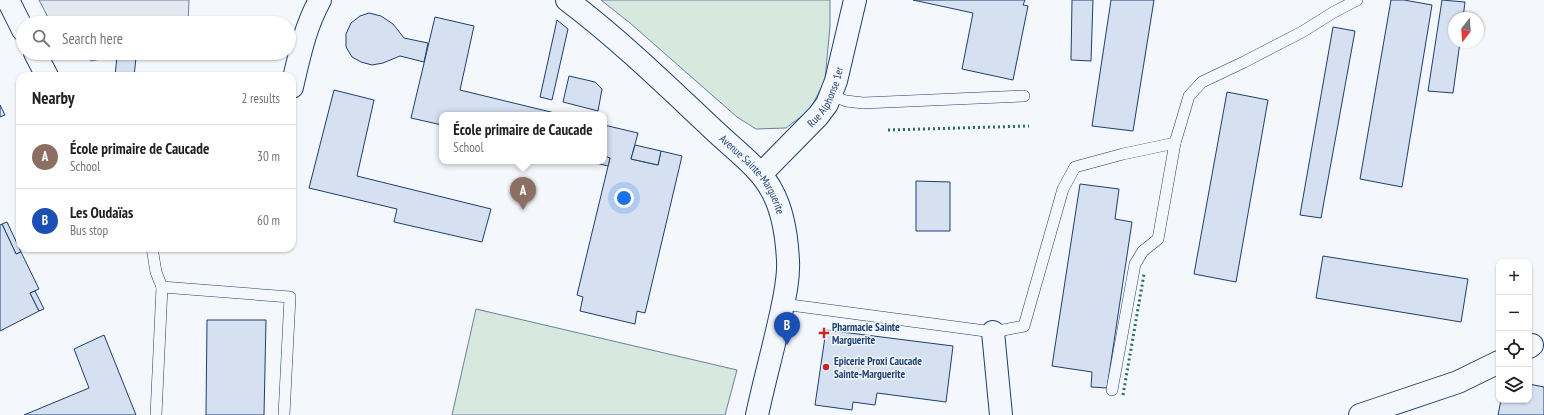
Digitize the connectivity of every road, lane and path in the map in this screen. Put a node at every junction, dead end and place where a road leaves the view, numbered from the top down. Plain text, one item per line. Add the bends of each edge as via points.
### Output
1 (8, 0) edge
2 (320, 0) edge
3 (567, 0) edge
4 (855, 0) edge
5 (1357, 0) edge
6 (16, 16) edge
7 (39, 60) edge
8 (45, 72) edge
9 (296, 72) edge
10 (831, 95) junction
11 (1024, 96) dead end
12 (1175, 143) junction
13 (761, 174) junction
14 (153, 252) edge
15 (162, 287) junction
16 (783, 304) junction
17 (993, 332) junction
18 (1496, 363) edge
19 (1112, 390) dead end
20 (156, 415) edge
21 (284, 415) edge
22 (757, 415) edge
23 (1001, 415) edge
24 (1360, 415) edge

1 - 6 street
2 - 9 street via 306,33
3 - 13 street, Avenue Sainte-Marguerite via 634,56
4 - 10 street, Rue Alphonse 1er
5 - 12 lane via 1296,35 1202,82 1189,96
7 - 8 street
10 - 11 lane via 846,101 863,103
10 - 13 street, Rue Alphonse 1er via 818,116
12 - 17 lane via 1076,167 1063,189 1024,326
12 - 19 lane via 1158,239 1143,251 1135,264
13 - 16 street, Avenue Sainte-Marguerite via 777,202 787,243 787,281
14 - 15 lane
15 - 20 lane
15 - 21 lane via 290,297
16 - 17 lane
16 - 22 street, Avenue Sainte-Marguerite
17 - 23 street
18 - 24 street via 1458,382

